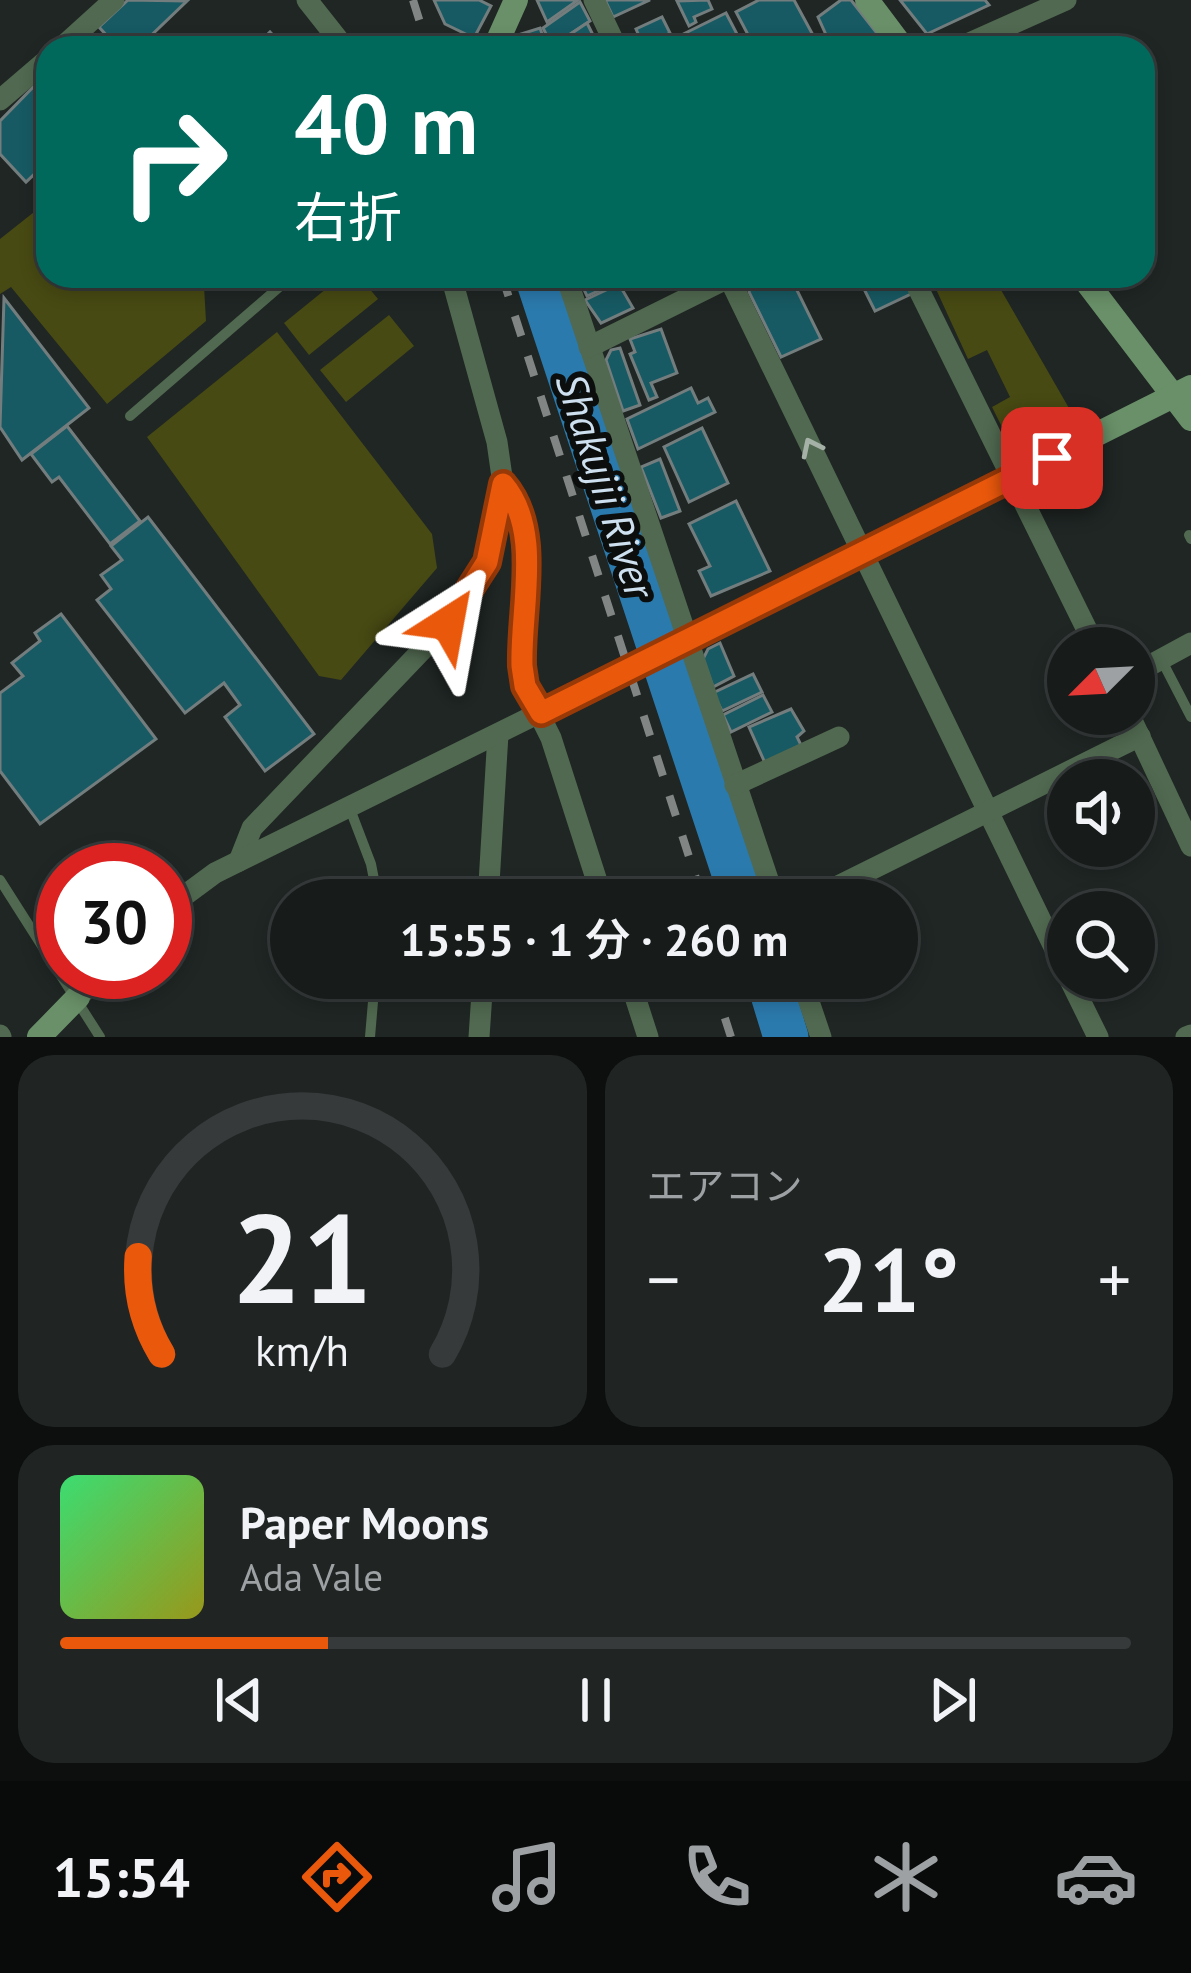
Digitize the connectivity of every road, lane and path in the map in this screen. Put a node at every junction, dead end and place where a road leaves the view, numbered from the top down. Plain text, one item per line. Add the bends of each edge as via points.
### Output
1 (114, 0) edge
2 (307, 0) edge
3 (516, 0) edge
4 (593, 0) edge
5 (867, 0) edge
6 (1066, 0) edge
7 (74, 36) edge
8 (336, 36) edge
9 (500, 36) edge
10 (611, 36) edge
11 (894, 36) edge
12 (985, 36) edge
13 (36, 69) edge
14 (0, 100) edge
15 (278, 288) edge
16 (454, 288) edge
17 (570, 288) edge
18 (705, 288) edge
19 (735, 288) edge
20 (918, 288) edge
21 (1093, 288) edge
22 (589, 346) junction
23 (1183, 391) edge
24 (130, 416) dead end
25 (1191, 419) edge
26 (1011, 478) junction
27 (503, 484) junction
28 (862, 552) junction
29 (1086, 627) edge
30 (682, 643) junction
31 (1191, 643) edge
32 (1161, 659) junction
33 (1155, 662) edge
34 (541, 713) junction
35 (1191, 717) edge
36 (498, 734) junction
37 (1140, 736) joint
38 (839, 737) dead end
39 (735, 785) junction
40 (350, 808) junction
41 (988, 813) junction
42 (1191, 846) edge
43 (239, 860) junction
44 (374, 879) edge
45 (489, 879) edge
46 (597, 879) edge
47 (768, 879) edge
48 (853, 879) edge
49 (0, 880) edge
50 (192, 888) edge
51 (36, 934) edge
52 (1047, 934) edge
53 (76, 999) edge
54 (79, 999) edge
55 (373, 999) edge
56 (482, 999) edge
57 (636, 999) edge
58 (808, 999) edge
59 (1079, 999) edge
60 (39, 1037) edge
61 (100, 1037) edge
62 (370, 1037) edge
63 (479, 1037) edge
64 (648, 1037) edge
65 (820, 1037) edge
66 (1098, 1037) edge

1 - 7 street
2 - 8 street
3 - 9 street
4 - 10 street
5 - 11 street
6 - 12 street
13 - 14 street
15 - 24 lane
16 - 27 street
17 - 22 street
18 - 22 street
28 -> 19 street
20 - 26 street
21 - 23 street
22 - 30 street
23 - 25 street
23 - 26 street
26 - 28 street
26 - 29 street
27 - 34 street via 524,525 522,666
27 - 43 street via 487,562 464,603 252,828
28 - 30 street
28 - 41 street
30 - 34 street
30 - 39 street
31 - 32 street
32 - 33 street
32 - 35 lane
34 - 36 street
34 - 46 street
36 - 40 street
36 - 45 street
37 - 41 street
37 - 42 street
38 - 39 street
39 - 47 street
40 - 43 street
40 - 44 lane
41 - 48 street
41 - 52 street
43 - 50 street
49 - 51 lane
53 - 60 street
54 - 61 lane
55 - 62 lane
56 - 63 street
57 - 64 street
58 - 65 street
59 - 66 street

